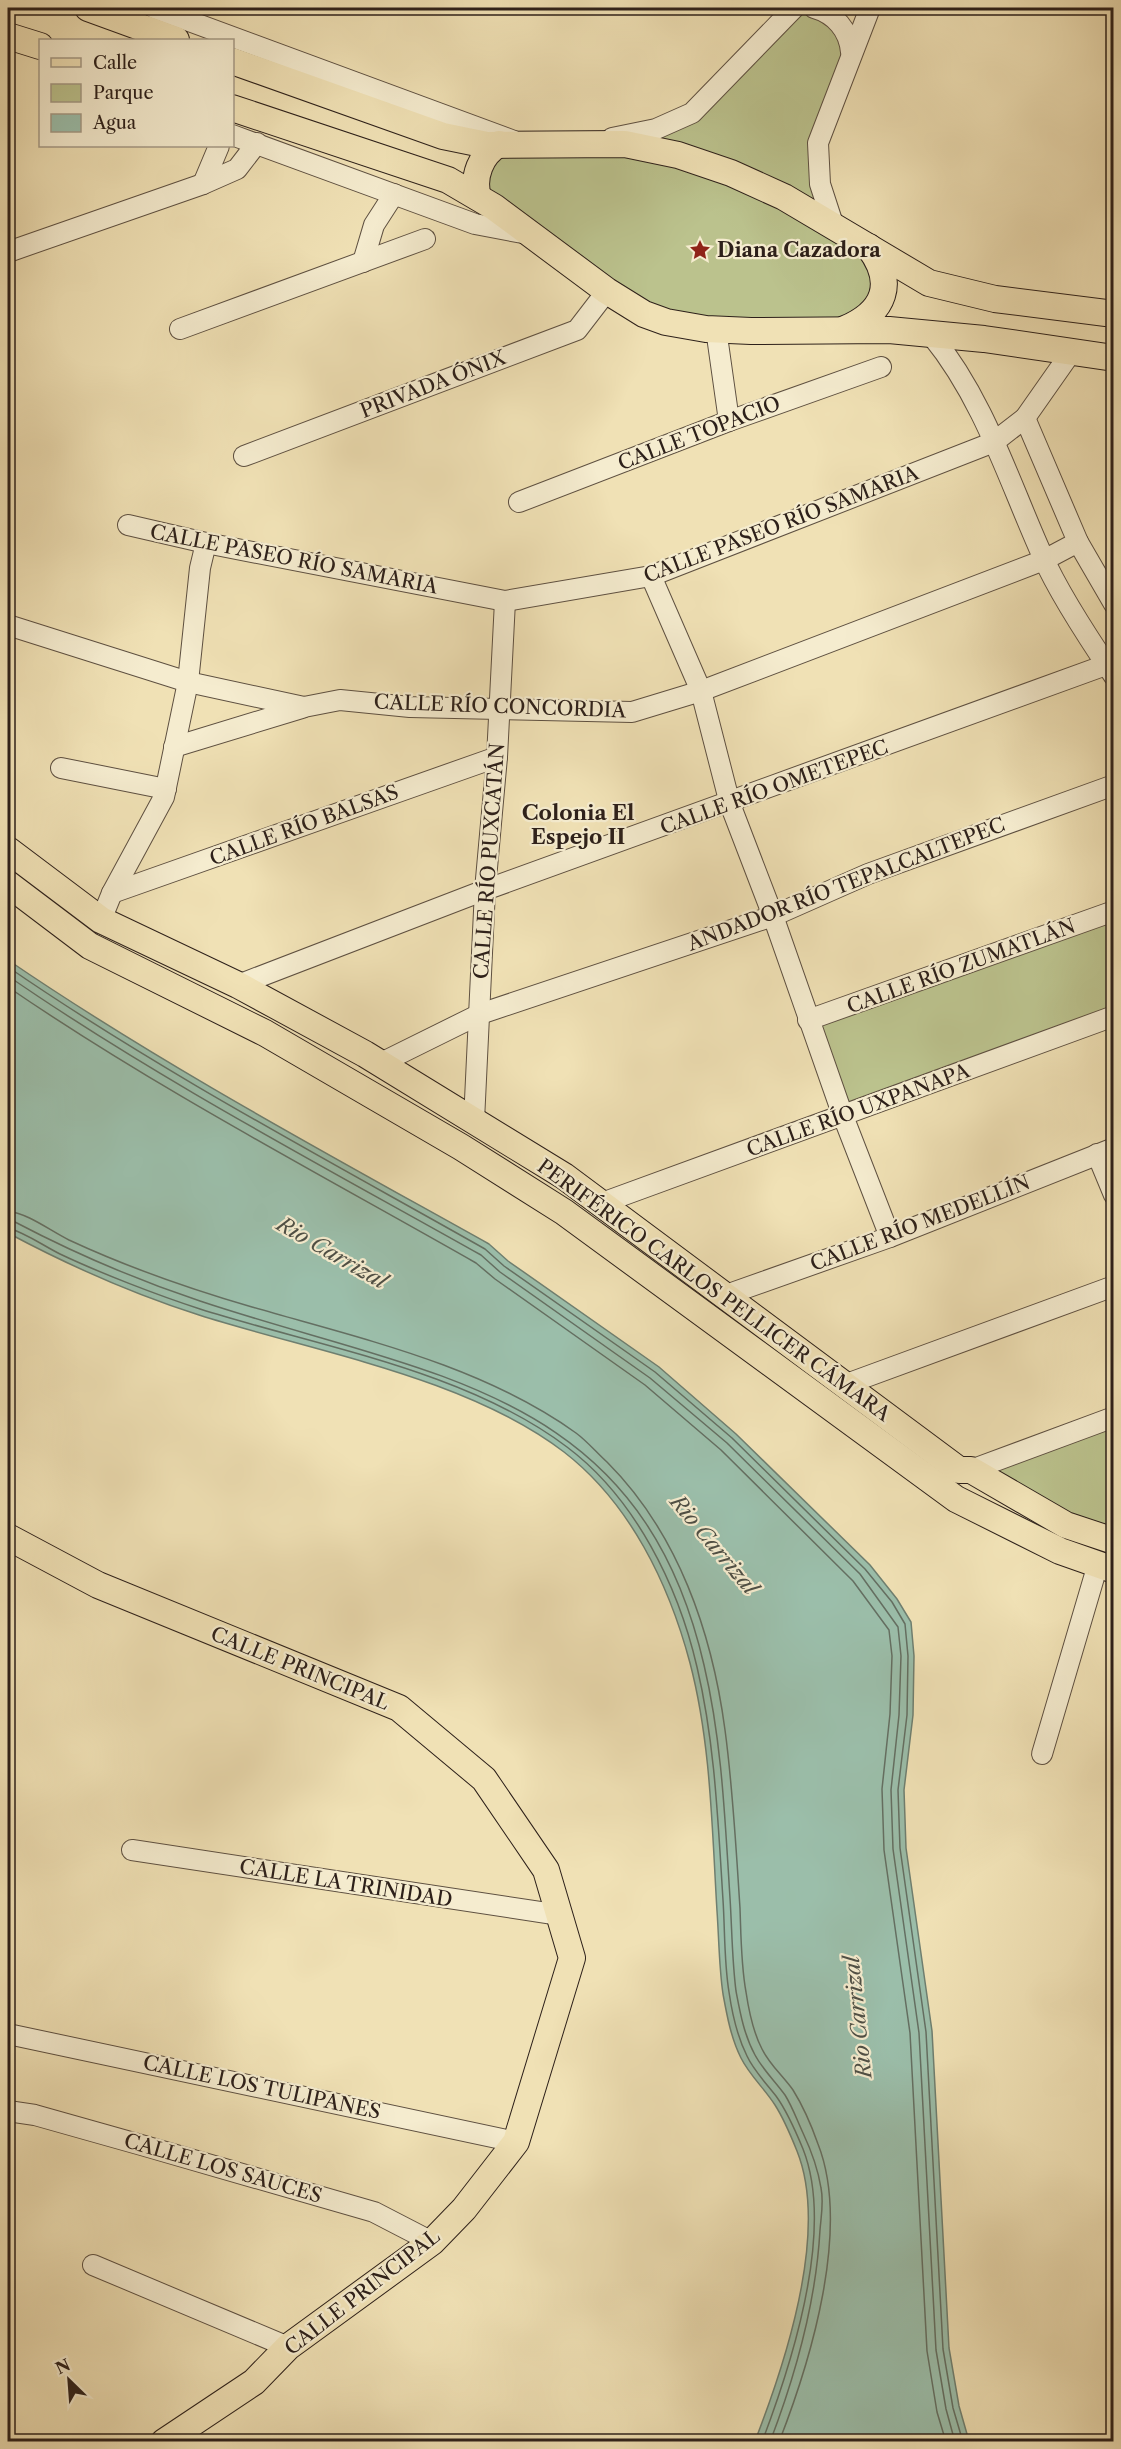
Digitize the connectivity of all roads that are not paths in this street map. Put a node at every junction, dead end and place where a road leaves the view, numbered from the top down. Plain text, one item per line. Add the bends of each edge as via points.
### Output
1 (88, 8) edge
2 (154, 8) edge
3 (814, 8) edge
4 (870, 8) edge
5 (795, 10) edge
6 (8, 36) edge
7 (173, 39) edge
8 (39, 46) edge
9 (851, 52) junction
10 (234, 62) edge
11 (234, 109) edge
12 (234, 136) edge
13 (257, 143) junction
14 (580, 143) junction
15 (511, 144) junction
16 (219, 147) edge
17 (203, 184) junction
18 (394, 194) junction
19 (478, 197) junction
20 (827, 220) junction
21 (530, 234) junction
22 (425, 239) dead end
23 (869, 247) junction
24 (8, 252) edge
25 (363, 262) junction
26 (607, 291) junction
27 (1113, 314) edge
28 (180, 328) dead end
29 (716, 329) junction
30 (844, 329) junction
31 (932, 336) junction
32 (1072, 351) junction
33 (1113, 358) edge
34 (881, 367) dead end
35 (1025, 418) junction
36 (729, 421) junction
37 (994, 442) junction
38 (244, 456) dead end
39 (519, 502) dead end
40 (128, 525) dead end
41 (1078, 542) junction
42 (206, 543) junction
43 (1044, 560) junction
44 (651, 576) junction
45 (505, 601) junction
46 (1113, 604) edge
47 (12, 626) dead end
48 (1111, 668) edge
49 (188, 682) junction
50 (701, 691) junction
51 (304, 707) junction
52 (499, 708) junction
53 (174, 747) junction
54 (497, 757) junction
55 (62, 768) dead end
56 (1113, 784) edge
57 (166, 789) junction
58 (730, 804) junction
59 (8, 850) edge
60 (8, 884) edge
61 (485, 891) junction
62 (112, 893) junction
63 (1113, 911) edge
64 (773, 916) junction
65 (101, 920) junction
66 (238, 985) junction
67 (480, 1014) junction
68 (1113, 1016) edge
69 (808, 1020) junction
70 (379, 1064) junction
71 (843, 1116) junction
72 (474, 1121) junction
73 (1105, 1151) edge
74 (1113, 1195) edge
75 (602, 1203) junction
76 (890, 1237) junction
77 (1113, 1286) edge
78 (726, 1294) junction
79 (844, 1385) junction
80 (1113, 1417) edge
81 (971, 1470) junction
82 (8, 1537) edge
83 (1113, 1541) edge
84 (1106, 1567) edge
85 (1042, 1754) dead end
86 (132, 1850) dead end
87 (560, 1915) junction
88 (8, 2034) edge
89 (8, 2110) edge
90 (516, 2142) junction
91 (432, 2242) junction
92 (93, 2265) dead end
93 (288, 2347) junction
94 (164, 2442) edge

1 - 7 main road
2 - 15 street
3 - 9 street via 827,12 840,24
4 - 9 street
5 - 14 street via 683,119 650,131
6 - 8 main road
9 - 20 street via 819,143 820,184
10 - 15 main road via 444,136 476,144
11 - 19 main road via 432,174
12 - 13 street
13 - 17 street via 237,169
13 - 18 street
14 - 15 main road
14 - 20 main road via 626,144 678,155 731,173
15 - 19 main road via 486,153 476,186
16 - 17 street
17 - 24 street
18 - 21 street via 475,224
18 - 25 street via 374,225
19 - 21 main road
20 - 23 main road
21 - 26 main road
22 - 25 street
23 - 27 main road via 915,277 938,286 1012,302
23 - 30 main road via 883,274 883,295 868,316
25 - 28 street
26 - 29 main road via 654,318
26 - 38 street, PRIVADA ÓNIX via 577,330
29 - 30 main road
29 - 36 street
30 - 31 main road
31 - 32 main road
31 - 37 street via 951,359
32 - 33 main road
32 - 35 street, CALLE PASEO RÍO SAMARIA
34 - 36 street, CALLE TOPACIO
35 - 37 street, CALLE PASEO RÍO SAMARIA
35 - 41 street
36 - 39 street, CALLE TOPACIO
37 - 43 street
37 - 44 street, CALLE PASEO RÍO SAMARIA
40 - 42 street, CALLE PASEO RÍO SAMARIA
41 - 43 street, CALLE RÍO CONCORDIA
41 - 46 street
42 - 45 street, CALLE PASEO RÍO SAMARIA
42 - 49 street
43 - 48 street
43 - 50 street, CALLE RÍO CONCORDIA
44 - 45 street, CALLE PASEO RÍO SAMARIA
44 - 50 street
45 - 52 street, CALLE RÍO PUXCATÁN
47 - 49 street, CALLE RÍO CONCORDIA
48 - 58 street, CALLE RÍO OMETEPEC
49 - 51 street, CALLE RÍO CONCORDIA
49 - 53 street
50 - 52 street, CALLE RÍO CONCORDIA via 632,712
50 - 58 street
51 - 52 street, CALLE RÍO CONCORDIA via 340,700
51 - 53 street
52 - 54 street, CALLE RÍO PUXCATÁN
53 - 57 street
54 - 61 street, CALLE RÍO PUXCATÁN
54 - 62 street, CALLE RÍO BALSAS
55 - 57 street
56 - 64 street, ANDADOR RÍO TEPALCALTEPEC via 868,874
57 - 62 street
58 - 61 street, CALLE RÍO OMETEPEC
58 - 64 street
59 - 65 main road, PERIFÉRICO CARLOS PELLICER CÁMARA
60 - 84 main road, PERIFÉRICO CARLOS PELLICER CÁMARA via 90,946 265,1033 564,1212 956,1499 1060,1551
61 - 66 street, CALLE RÍO OMETEPEC
61 - 67 street, CALLE RÍO PUXCATÁN
62 - 65 street
63 - 69 street, CALLE RÍO ZUMATLÁN
64 - 67 street, ANDADOR RÍO TEPALCALTEPEC
64 - 69 street
65 - 66 main road, PERIFÉRICO CARLOS PELLICER CÁMARA
66 - 70 main road, PERIFÉRICO CARLOS PELLICER CÁMARA
67 - 70 street, ANDADOR RÍO TEPALCALTEPEC
67 - 72 street, CALLE RÍO PUXCATÁN
68 - 71 street, CALLE RÍO UXPANAPA
69 - 71 street
70 - 72 main road, PERIFÉRICO CARLOS PELLICER CÁMARA
71 - 75 street, CALLE RÍO UXPANAPA
71 - 76 street
72 - 75 main road, PERIFÉRICO CARLOS PELLICER CÁMARA
73 - 74 street
73 - 76 street, CALLE RÍO MEDELLÍN
75 - 78 main road, PERIFÉRICO CARLOS PELLICER CÁMARA
76 - 78 street, CALLE RÍO MEDELLÍN
77 - 79 street
78 - 79 main road, PERIFÉRICO CARLOS PELLICER CÁMARA
79 - 81 main road, PERIFÉRICO CARLOS PELLICER CÁMARA via 958,1470
80 - 81 street
81 - 83 main road, PERIFÉRICO CARLOS PELLICER CÁMARA via 1066,1525
82 - 87 main road, CALLE PRINCIPAL via 98,1585 399,1708 484,1779 546,1870
84 - 85 street
86 - 87 street, CALLE LA TRINIDAD
87 - 90 main road, CALLE PRINCIPAL via 572,1958
88 - 90 street, CALLE LOS TULIPANES
89 - 91 street, CALLE LOS SAUCES via 374,2212
90 - 91 main road, CALLE PRINCIPAL via 464,2209
91 - 93 main road, CALLE PRINCIPAL
92 - 93 street
93 - 94 main road, CALLE PRINCIPAL via 254,2382

